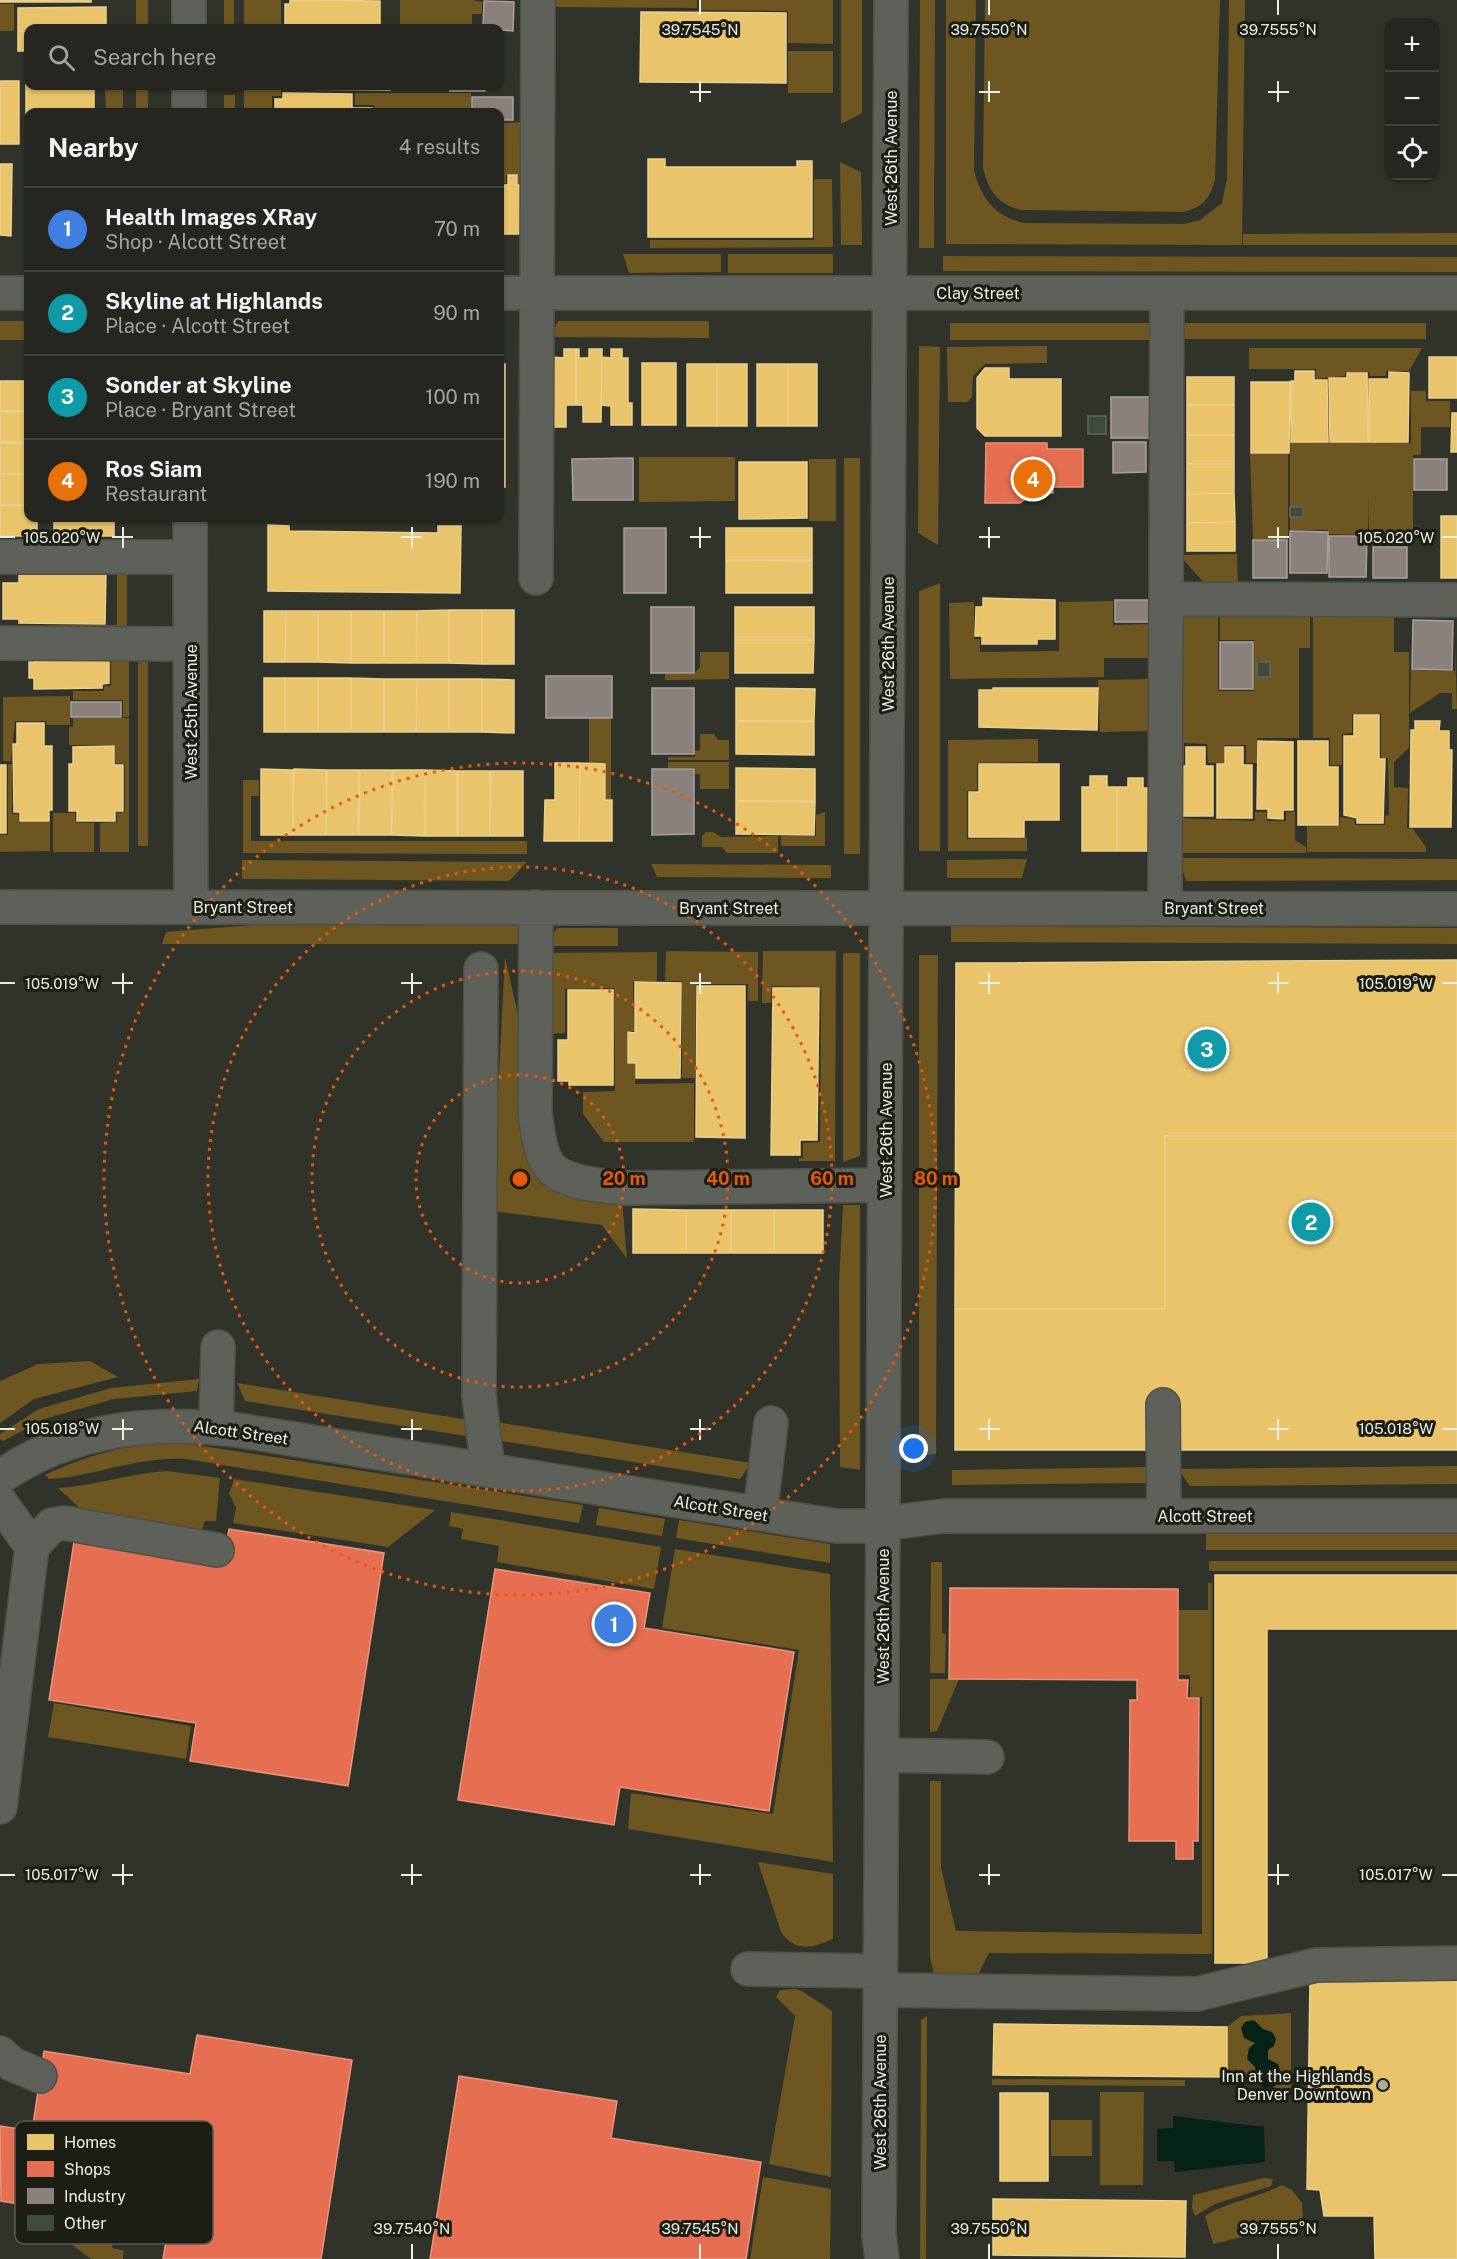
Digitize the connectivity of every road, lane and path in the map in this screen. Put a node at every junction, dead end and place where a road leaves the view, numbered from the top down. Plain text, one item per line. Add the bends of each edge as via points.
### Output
1 (189, 0) edge
2 (538, 0) edge
3 (891, 0) edge
4 (189, 24) edge
5 (189, 90) edge
6 (189, 108) edge
7 (0, 293) edge
8 (24, 293) edge
9 (504, 293) edge
10 (537, 293) junction
11 (890, 293) junction
12 (1167, 293) junction
13 (1457, 293) edge
14 (190, 522) edge
15 (0, 557) edge
16 (190, 557) junction
17 (536, 578) dead end
18 (1166, 599) junction
19 (1457, 600) edge
20 (0, 643) edge
21 (190, 644) junction
22 (0, 907) edge
23 (191, 907) junction
24 (536, 908) junction
25 (886, 908) junction
26 (1165, 908) junction
27 (1457, 909) edge
28 (481, 969) dead end
29 (885, 1185) junction
30 (218, 1347) dead end
31 (1162, 1406) dead end
32 (771, 1423) dead end
33 (216, 1427) junction
34 (488, 1470) junction
35 (0, 1477) edge
36 (0, 1502) edge
37 (760, 1514) junction
38 (1164, 1516) junction
39 (1457, 1516) edge
40 (883, 1523) junction
41 (32, 1547) junction
42 (217, 1550) dead end
43 (882, 1755) junction
44 (987, 1757) dead end
45 (0, 1807) edge
46 (1457, 1963) edge
47 (748, 1969) dead end
48 (880, 1981) junction
49 (0, 2053) edge
50 (40, 2076) dead end
51 (882, 2259) edge

1 - 4 street
2 - 10 street
3 - 11 street, West 26th Avenue
5 - 6 street
7 - 8 street
9 - 10 street, Clay Street
10 - 11 street, Clay Street
10 - 17 street
11 - 12 street, Clay Street
11 - 25 street, West 26th Avenue
12 - 13 street, Clay Street
12 - 18 street
14 - 16 street, West 25th Avenue
15 - 16 street
16 - 21 street, West 25th Avenue
18 - 19 street
18 - 26 street
20 - 21 street
21 - 23 street, West 25th Avenue
22 - 23 street, Bryant Street
23 - 24 street, Bryant Street
24 - 25 street, Bryant Street
24 - 29 street via 535,1113 540,1146 553,1170 587,1185 625,1188
25 - 26 street, Bryant Street
25 - 29 street, West 26th Avenue
26 - 27 street, Bryant Street
28 - 34 street via 479,1396
29 - 40 street, West 26th Avenue
30 - 33 street
31 - 38 street
32 - 37 street
33 - 34 street, Alcott Street
33 - 35 street, Alcott Street via 159,1425 118,1431 41,1453
34 - 37 street, Alcott Street
36 - 41 street
37 - 40 street, Alcott Street via 836,1526
38 - 39 street, Alcott Street
38 - 40 street, Alcott Street via 944,1516
40 - 43 street, West 26th Avenue
41 - 42 street via 52,1525 64,1523
41 - 45 street
43 - 44 street
43 - 48 street, West 26th Avenue
46 - 48 street via 1316,1965 1197,1994
47 - 48 street
48 - 51 street, West 26th Avenue
49 - 50 street via 12,2064

